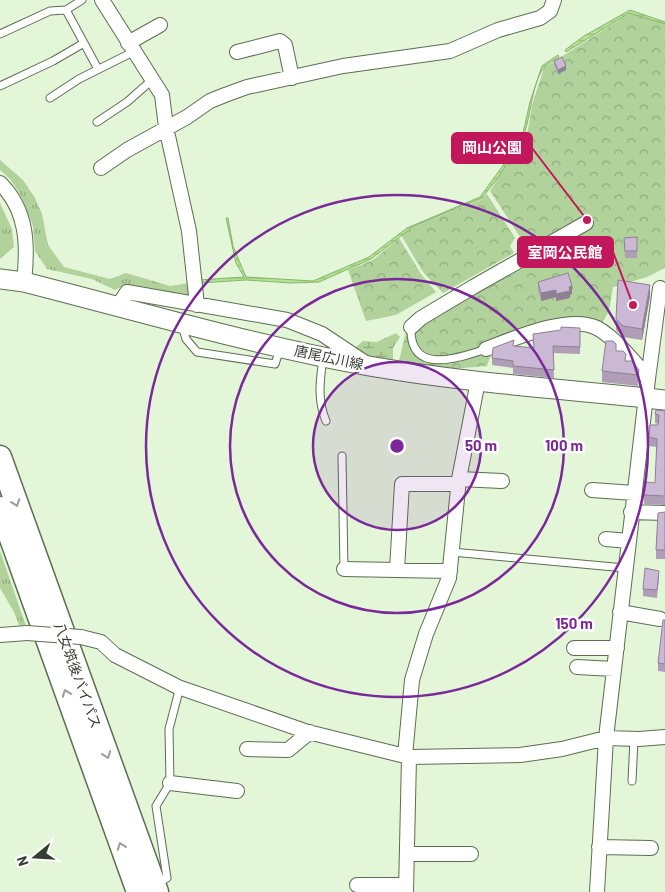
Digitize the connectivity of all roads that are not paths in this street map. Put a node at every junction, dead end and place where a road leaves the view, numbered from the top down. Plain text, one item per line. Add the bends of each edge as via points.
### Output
1 (59, 0) edge
2 (82, 0) edge
3 (102, 0) edge
4 (554, 0) edge
5 (64, 9) junction
6 (160, 25) dead end
7 (0, 34) edge
8 (84, 43) junction
9 (131, 47) junction
10 (237, 52) dead end
11 (98, 69) junction
12 (292, 78) junction
13 (152, 80) junction
14 (0, 86) edge
15 (50, 98) dead end
16 (97, 122) dead end
17 (166, 127) junction
18 (101, 168) dead end
19 (0, 183) edge
20 (586, 223) dead end
21 (0, 279) edge
22 (24, 282) junction
23 (662, 282) edge
24 (198, 305) junction
25 (118, 306) junction
26 (411, 327) joint
27 (184, 332) dead end
28 (280, 346) junction
29 (486, 349) joint
30 (323, 356) junction
31 (369, 366) junction
32 (478, 380) junction
33 (647, 389) junction
34 (665, 400) edge
35 (326, 421) dead end
36 (342, 456) dead end
37 (0, 457) edge
38 (458, 481) junction
39 (502, 481) dead end
40 (592, 490) dead end
41 (634, 493) junction
42 (0, 508) edge
43 (632, 512) junction
44 (665, 513) edge
45 (606, 539) dead end
46 (628, 541) junction
47 (452, 552) junction
48 (625, 568) junction
49 (344, 569) joint
50 (397, 570) junction
51 (450, 572) junction
52 (620, 612) junction
53 (660, 619) dead end
54 (0, 635) edge
55 (574, 648) dead end
56 (616, 648) junction
57 (577, 666) dead end
58 (614, 668) junction
59 (180, 688) junction
60 (310, 732) junction
61 (665, 737) edge
62 (606, 738) junction
63 (634, 739) junction
64 (247, 750) dead end
65 (407, 756) junction
66 (632, 781) dead end
67 (170, 784) junction
68 (237, 791) dead end
69 (599, 847) junction
70 (650, 848) dead end
71 (407, 854) junction
72 (471, 854) dead end
73 (357, 885) dead end
74 (159, 886) edge
75 (406, 888) edge
76 (138, 892) edge
77 (596, 892) edge

1 - 5 lane
2 - 5 lane
3 - 9 street
4 - 12 street via 550,11 540,18 498,30 450,51 382,59
5 - 7 lane via 34,18
5 - 8 lane
6 - 9 street
8 - 11 lane
8 - 14 lane
9 - 11 lane
9 - 13 street
10 - 12 street via 280,41 285,46
11 - 15 lane
12 - 17 street via 225,95
13 - 16 lane
13 - 17 street via 162,95
17 - 18 street
17 - 24 street via 189,231
19 - 22 street via 21,217 28,249
20 - 26 street via 473,286
21 - 22 main road, 唐尾広川線
22 - 25 main road, 唐尾広川線
23 - 33 street
24 - 25 street via 127,292
24 - 31 street via 288,320 322,334
25 - 28 main road, 唐尾広川線
26 - 29 lane via 411,338 416,348 429,358 453,360
27 - 28 lane via 197,352 229,358 275,364
28 - 30 main road, 唐尾広川線
29 - 33 street via 562,324 596,327 639,366
30 - 31 main road, 唐尾広川線
30 - 35 lane via 319,397
31 - 32 main road, 唐尾広川線
32 - 33 main road, 唐尾広川線
32 - 38 street
33 - 34 main road, 唐尾広川線
33 - 41 street
36 - 49 lane
37 -> 74 highway, 八女筑後バイパス
38 - 39 street
38 - 47 street
38 - 50 street via 402,484
40 - 41 street
41 - 43 street
76 -> 42 highway, 八女筑後バイパス
43 - 44 street
43 - 46 street
45 - 46 street
46 - 48 street
47 - 48 lane
47 - 51 street
48 - 52 street
49 - 50 street
50 - 51 street
51 - 65 street via 412,680
52 - 53 street
52 - 56 street
54 - 59 street, bridge via 27,633 81,637 101,642 115,655
55 - 56 street
56 - 58 street
57 - 58 street
58 - 62 street
59 - 60 street
59 - 67 lane via 169,729
60 - 64 street via 288,750
60 - 65 street
61 - 63 street
62 - 63 street
62 - 65 street via 520,755
62 - 69 street
63 - 66 lane
65 - 71 street
67 - 68 street
67 - 74 lane via 156,806 167,878
69 - 70 street
69 - 77 street
71 - 72 street
71 - 75 street
73 - 75 street

